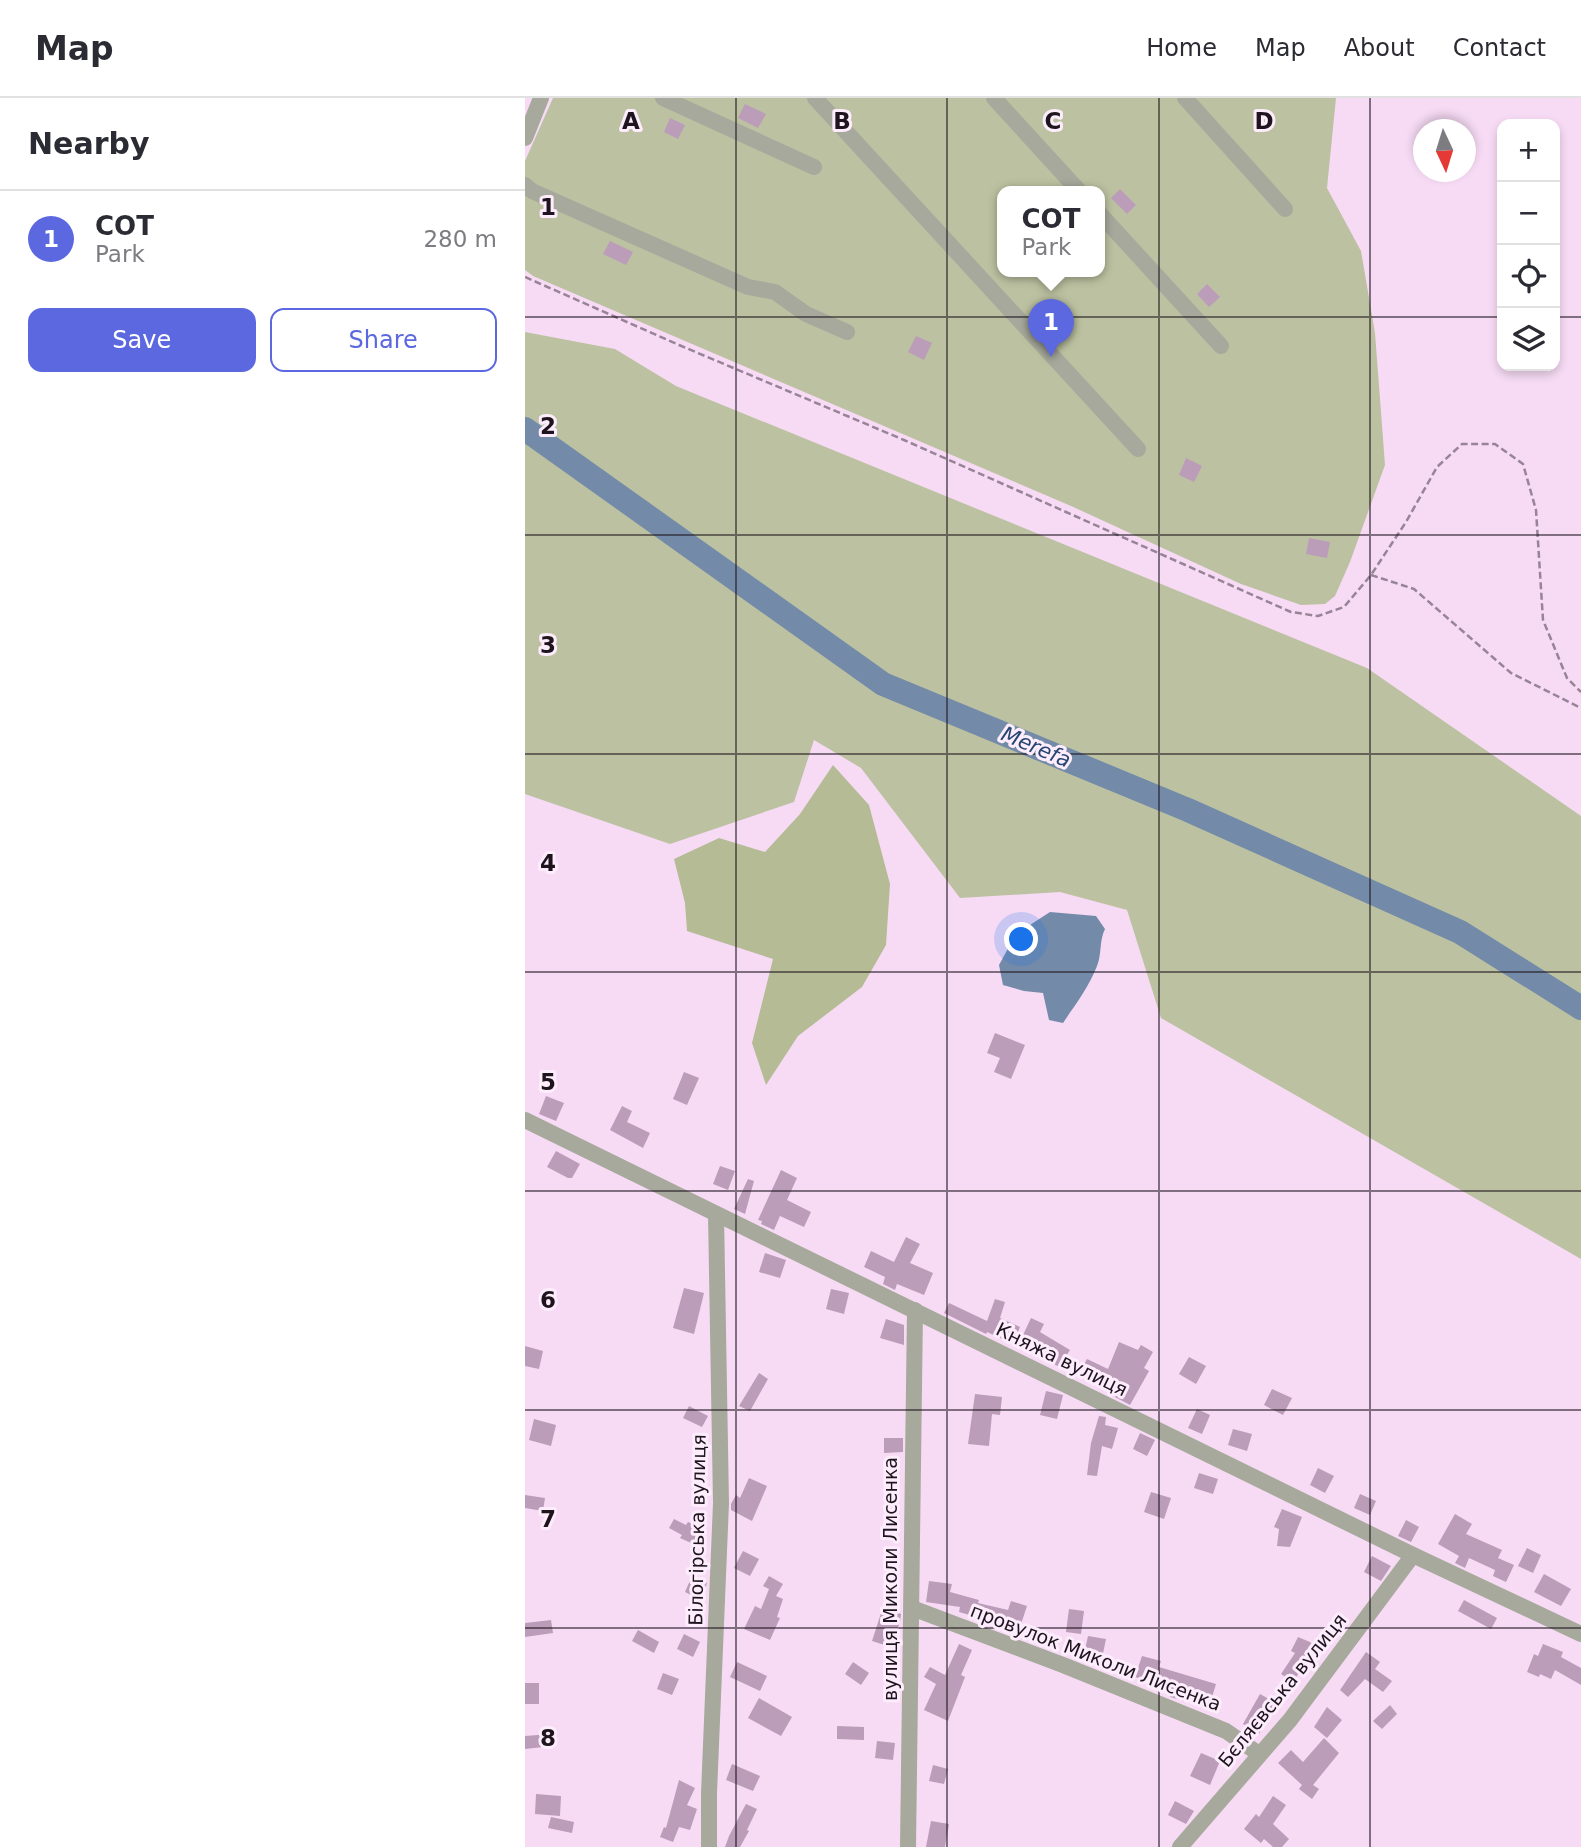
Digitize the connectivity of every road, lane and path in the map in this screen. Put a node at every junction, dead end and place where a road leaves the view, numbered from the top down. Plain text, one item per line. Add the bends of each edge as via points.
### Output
1 (541, 98) edge
2 (663, 98) edge
3 (815, 98) edge
4 (994, 98) edge
5 (1185, 98) edge
6 (525, 138) edge
7 (814, 167) dead end
8 (525, 185) edge
9 (1074, 186) edge
10 (1286, 209) dead end
11 (1105, 219) edge
12 (525, 276) edge
13 (847, 332) dead end
14 (1221, 346) dead end
15 (1138, 449) dead end
16 (1371, 575) junction
17 (1581, 692) edge
18 (1581, 708) edge
19 (525, 1120) edge
20 (716, 1214) junction
21 (915, 1310) junction
22 (1413, 1556) junction
23 (912, 1608) junction
24 (1581, 1634) edge
25 (1259, 1754) junction
26 (709, 1847) edge
27 (908, 1847) edge
28 (1180, 1847) edge

1 - 6 street
2 - 7 street
3 - 15 street
4 - 9 street
5 - 10 street
8 - 13 street via 748,287 775,292 806,314
11 - 14 street
12 - 16 path via 1291,612 1318,616 1344,607
16 - 17 path via 1437,467 1462,444 1495,444 1523,464 1536,510 1543,620 1567,678
16 - 18 path via 1414,589 1511,673
19 - 20 street, Княжа вулиця
20 - 21 street, Княжа вулиця
20 - 26 street, Білогірська вулиця via 721,1503
21 - 22 street, Княжа вулиця
21 - 23 street, вулиця Миколи Лисенка
22 - 24 street, Княжа вулиця
22 - 25 street, Бєляєвська вулиця via 1290,1720
23 - 25 street, провулок Миколи Лисенка via 1226,1731
23 - 27 street, вулиця Миколи Лисенка
25 - 28 street, Бєляєвська вулиця

